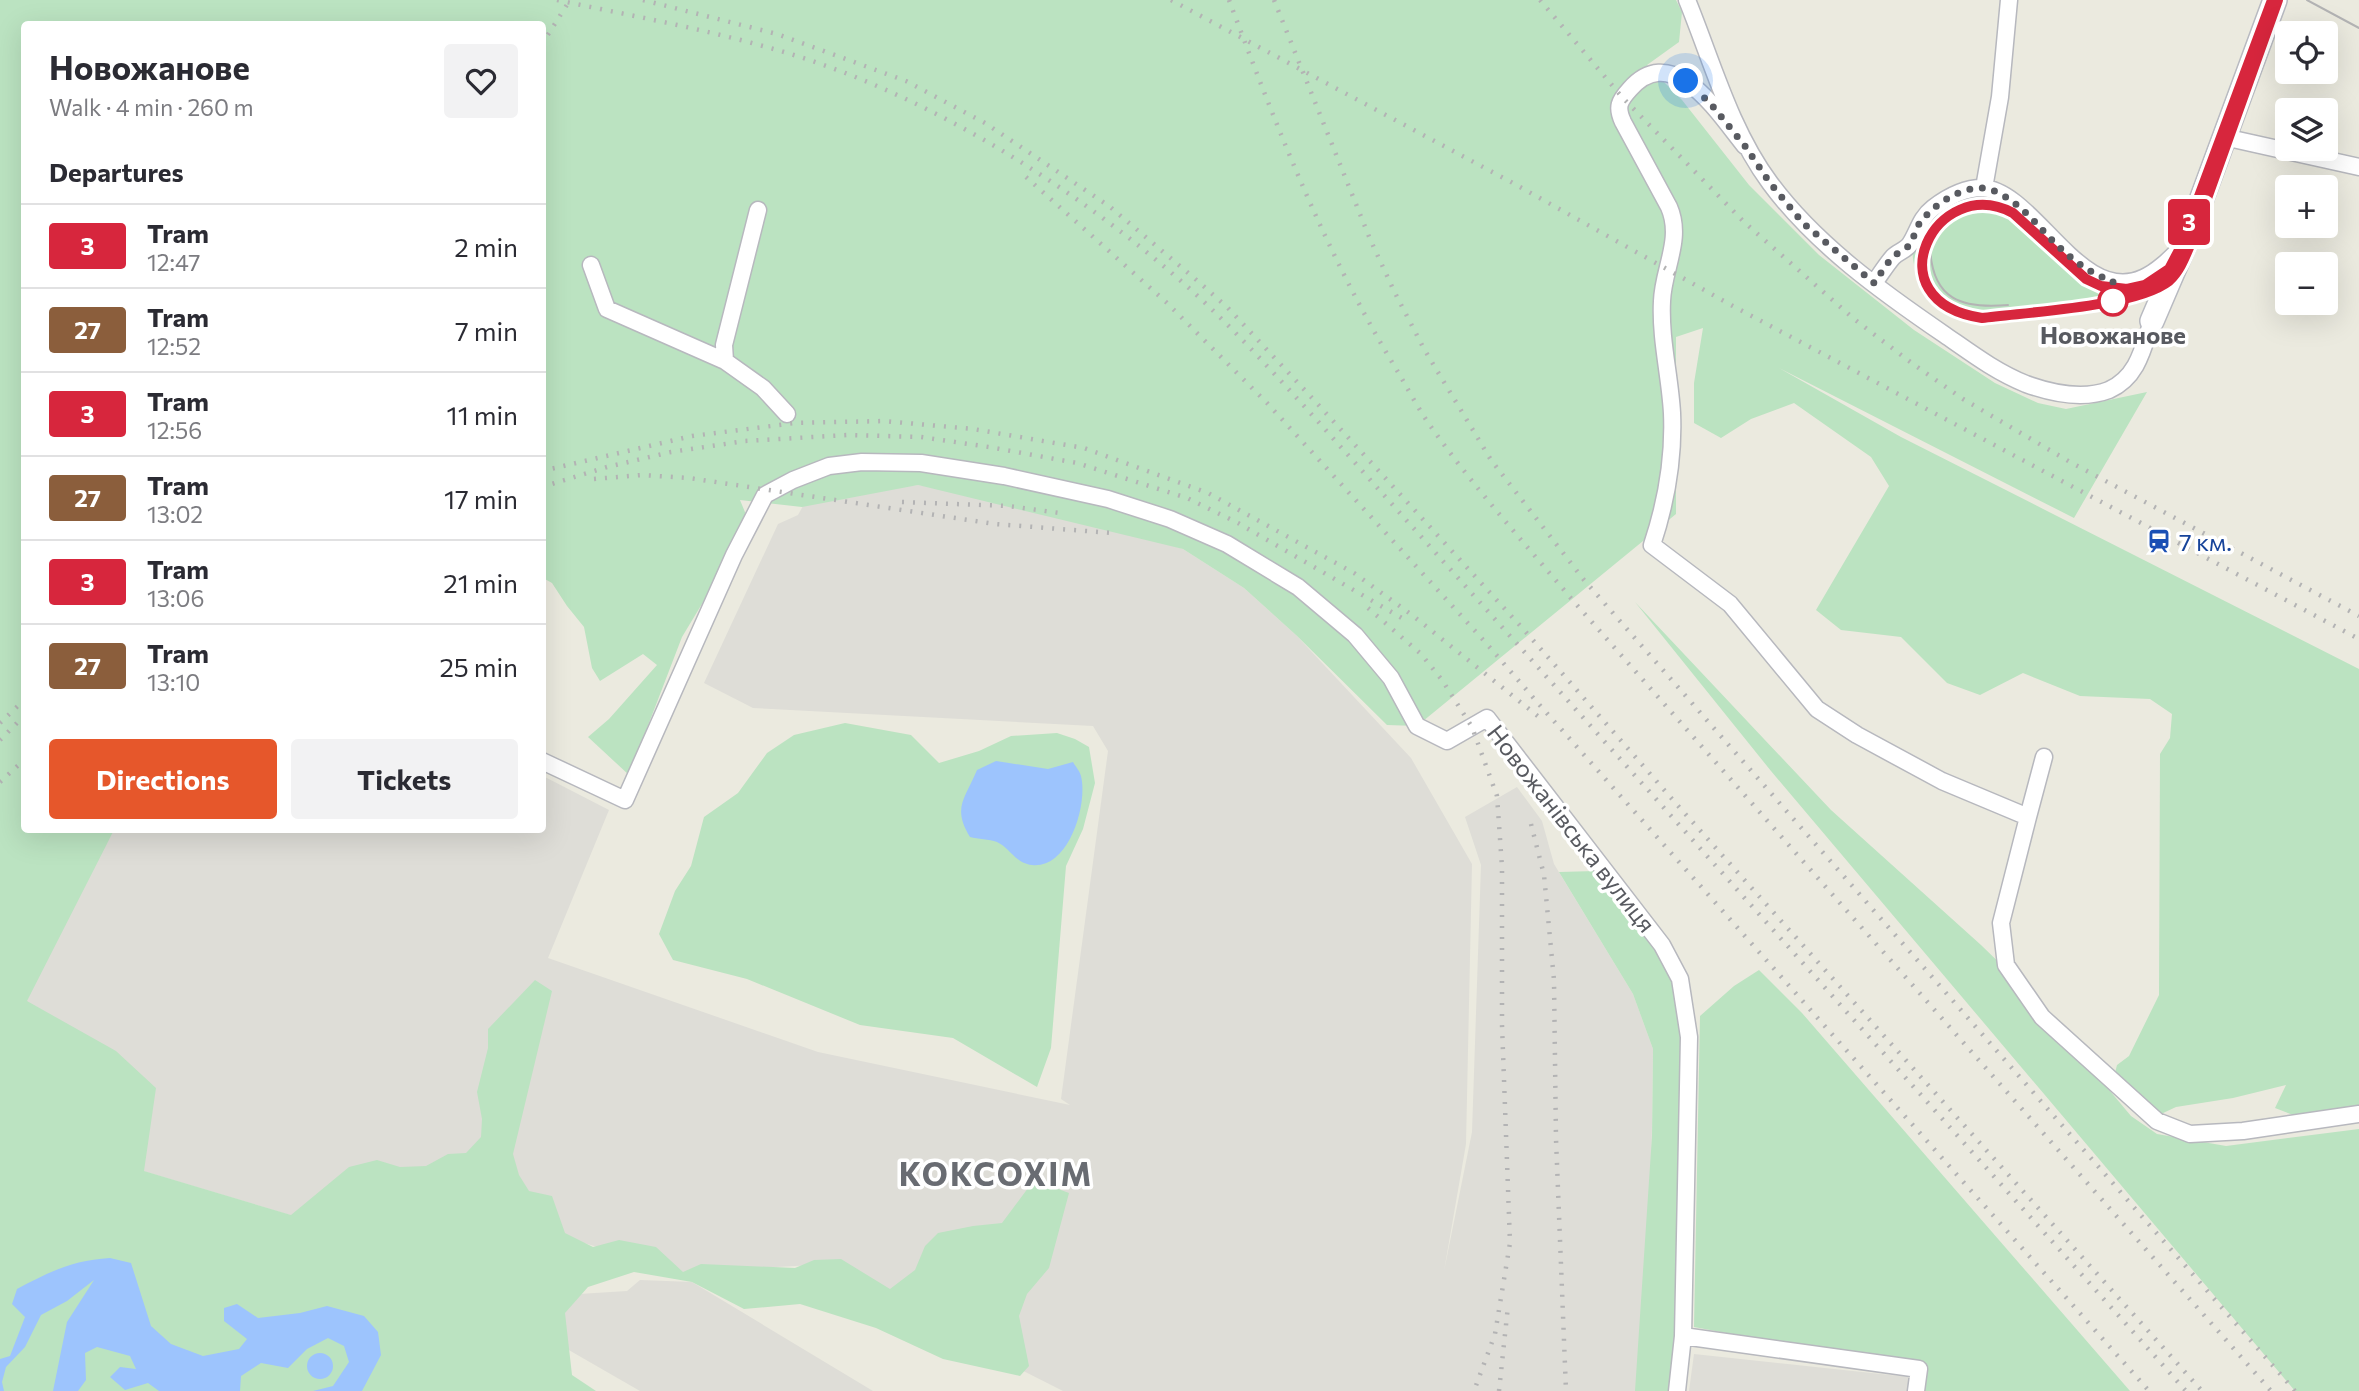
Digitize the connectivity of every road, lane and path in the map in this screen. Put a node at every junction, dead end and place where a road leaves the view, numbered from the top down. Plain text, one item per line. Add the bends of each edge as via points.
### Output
1 (1687, 0) edge
2 (2009, 0) edge
3 (2275, 0) edge
4 (2224, 137) junction
5 (1745, 146) junction
6 (2359, 166) edge
7 (1984, 188) junction
8 (758, 210) dead end
9 (2185, 244) junction
10 (591, 265) dead end
11 (1874, 283) junction
12 (2152, 321) joint
13 (725, 361) junction
14 (787, 414) dead end
15 (2044, 757) dead end
16 (546, 763) edge
17 (2028, 817) junction
18 (2359, 1114) edge
19 (1683, 1336) junction
20 (1677, 1391) edge
21 (1916, 1391) edge

1 - 5 street
2 - 7 street via 2000,97
3 - 4 street
4 - 6 street
4 - 9 street
5 - 11 street via 1803,223
5 - 17 street via 1703,94 1670,74 1641,76 1619,103 1623,122 1674,221 1662,299 1671,459 1664,508 1652,545 1730,604 1817,709 1942,781
7 - 9 street via 2029,215 2080,265 2113,281 2144,278
7 - 11 street via 1953,195 1930,210 1909,246 1893,257
8 - 13 street via 724,345
9 - 12 street
10 - 13 street via 607,309
11 - 12 street via 1992,367 2064,394 2090,395 2110,389 2130,375
13 - 14 street via 763,388
15 - 17 street
16 - 19 street, Новожанівська вулиця via 625,800 765,495 829,466 921,463 1004,476 1108,499 1227,544 1298,587 1355,635 1391,678 1417,726 1447,741 1487,718 1662,945 1680,979 1689,1037
17 - 18 street via 2001,923 2006,965 2042,1017 2157,1121 2190,1134
19 - 20 street, Новожанівська вулиця
19 - 21 street via 1919,1369

